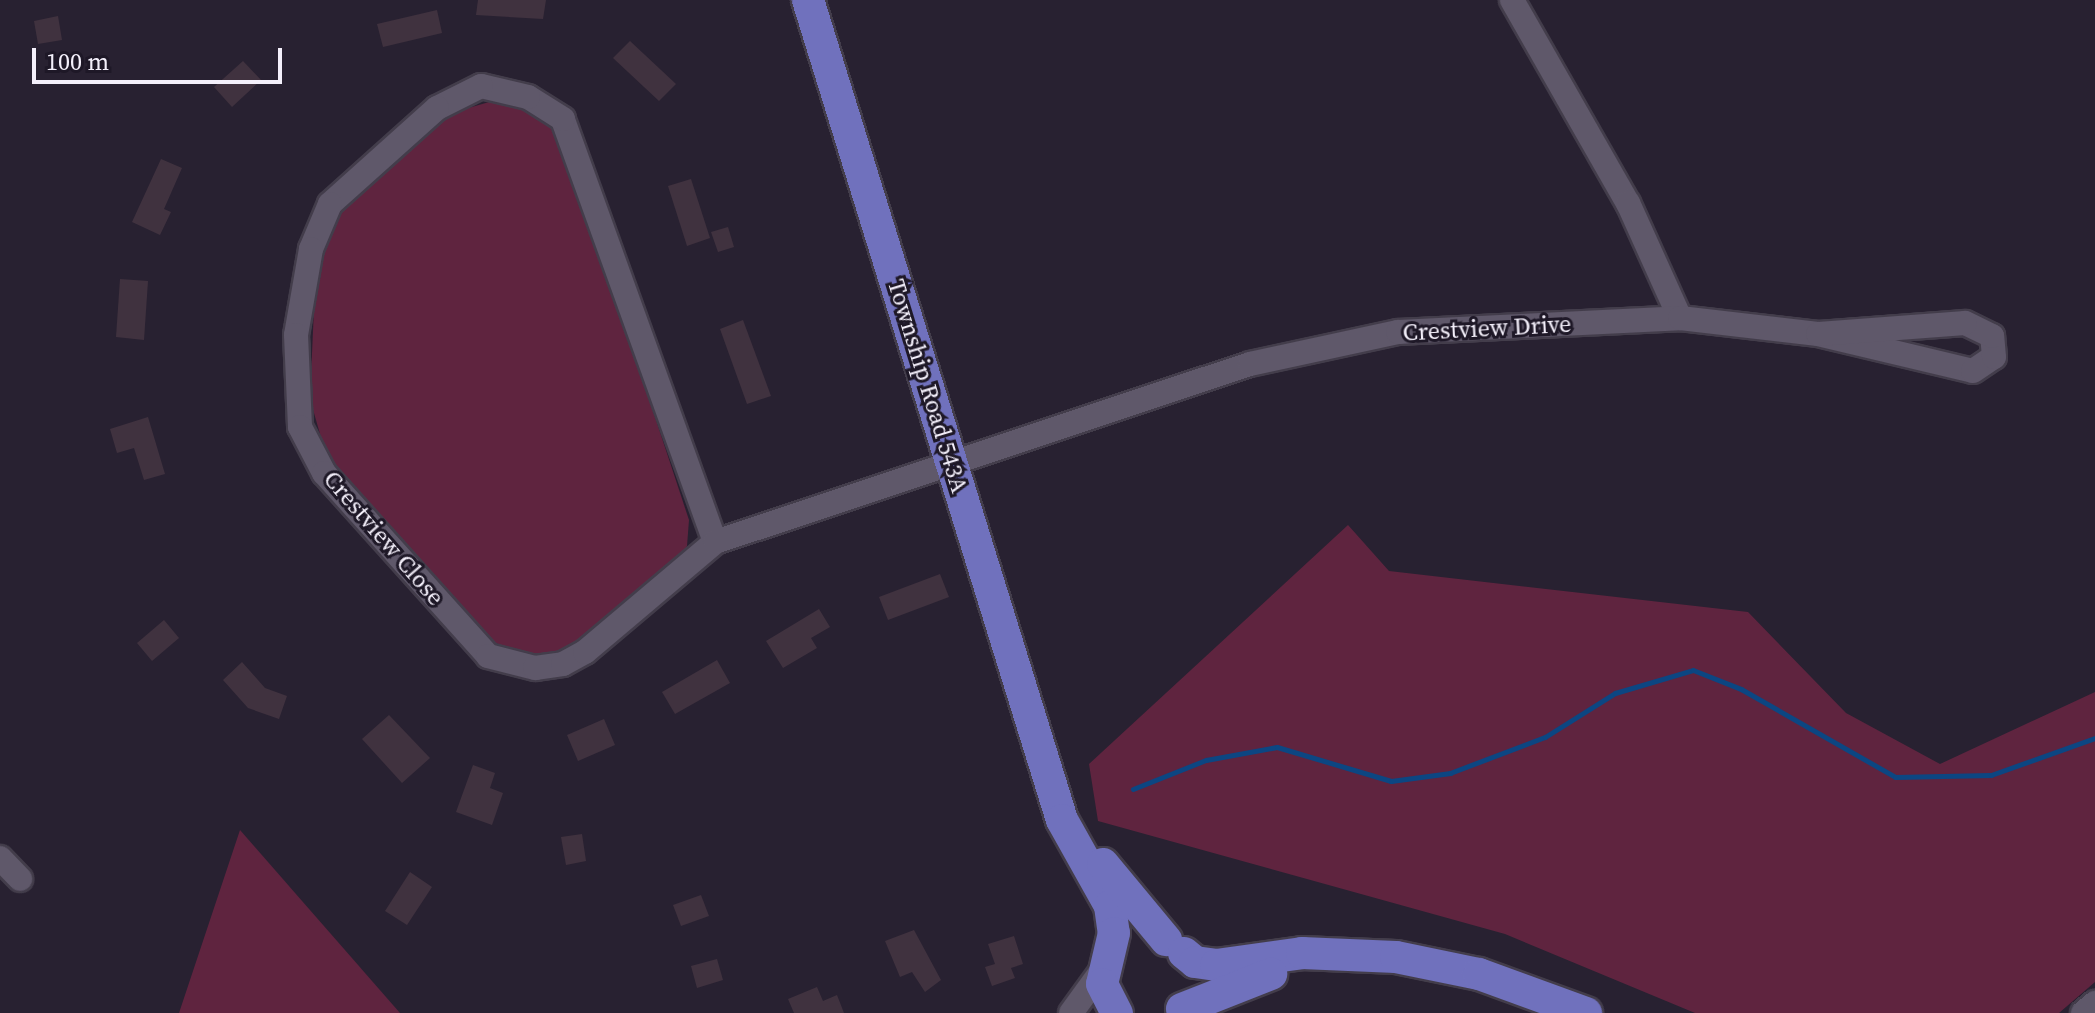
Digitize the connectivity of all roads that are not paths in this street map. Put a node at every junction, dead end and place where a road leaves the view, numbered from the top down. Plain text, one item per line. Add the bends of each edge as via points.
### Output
1 (808, 0) edge
2 (1512, 0) edge
3 (1680, 318) junction
4 (1818, 334) junction
5 (952, 461) junction
6 (715, 542) junction
7 (1050, 771) junction
8 (0, 858) edge
9 (20, 879) dead end
10 (1175, 946) junction
11 (1327, 957) junction
12 (1106, 962) junction
13 (2095, 1003) edge
14 (1179, 1011) edge
15 (1071, 1013) edge
16 (1117, 1013) edge
17 (1586, 1013) edge
18 (2083, 1013) edge

1 - 5 main road, Township Road 543A
2 - 3 street via 1628,203
3 - 4 street, Crestview Drive
3 - 5 street, Crestview Drive via 1398,332 1250,364
4 - 4 street via 1973,371 1994,357 1992,336 1965,323
5 - 6 street, Crestview Close
5 - 7 main road, Township Road 543A
6 - 6 street, Crestview Close via 563,119 528,97 481,86 437,108 330,204 311,249 296,335 300,427 324,473 488,656 535,668 563,664 585,652
7 - 10 main road, Township Road 543A via 1108,871
7 - 12 main road, Township Road 543A via 1062,820 1110,906 1114,933
8 - 9 street
10 - 11 main road via 1195,962 1216,965 1302,953
10 - 12 main road via 1131,937
10 - 14 main road via 1192,981
11 - 14 main road
11 - 17 main road via 1396,957 1444,965
12 - 15 street
12 - 16 main road, Township Road 543A via 1106,999
13 - 18 street

